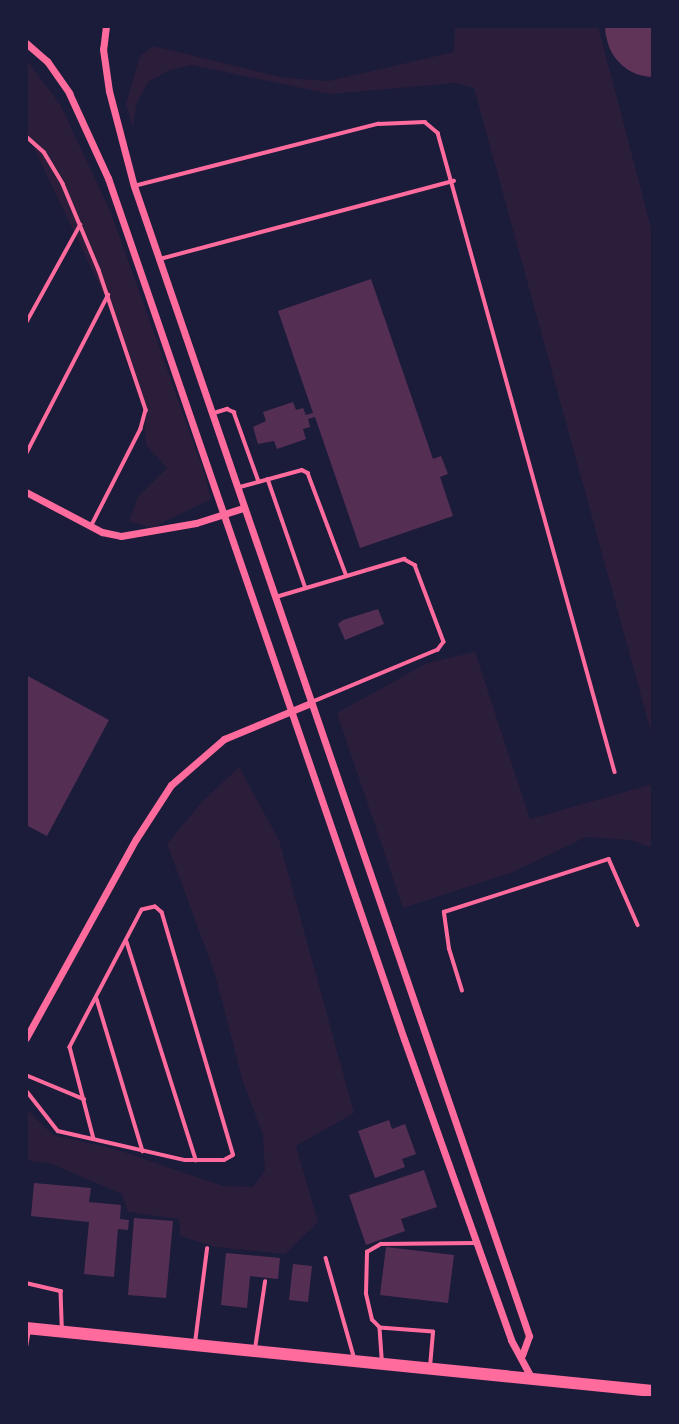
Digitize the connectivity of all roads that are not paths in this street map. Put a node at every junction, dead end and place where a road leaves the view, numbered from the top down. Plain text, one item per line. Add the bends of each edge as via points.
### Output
1 (106, 26) edge
2 (26, 43) edge
3 (26, 136) edge
4 (454, 181) junction
5 (134, 187) junction
6 (80, 225) junction
7 (158, 260) junction
8 (108, 295) junction
9 (26, 323) edge
10 (212, 414) junction
11 (26, 454) edge
12 (268, 479) junction
13 (259, 482) junction
14 (237, 488) junction
15 (26, 492) edge
16 (243, 508) junction
17 (222, 515) junction
18 (91, 527) junction
19 (346, 574) junction
20 (306, 587) junction
21 (275, 598) junction
22 (311, 703) junction
23 (290, 711) junction
24 (615, 772) dead end
25 (638, 925) dead end
26 (126, 940) junction
27 (462, 991) dead end
28 (96, 997) junction
29 (26, 1038) edge
30 (26, 1075) edge
31 (26, 1090) edge
32 (84, 1100) junction
33 (94, 1139) junction
34 (143, 1151) junction
35 (196, 1160) junction
36 (477, 1243) junction
37 (207, 1249) dead end
38 (326, 1258) dead end
39 (265, 1282) dead end
40 (26, 1283) edge
41 (28, 1328) edge
42 (380, 1328) junction
43 (62, 1332) junction
44 (195, 1345) junction
45 (26, 1347) edge
46 (255, 1352) junction
47 (522, 1355) junction
48 (356, 1362) junction
49 (382, 1365) junction
50 (430, 1369) junction
51 (532, 1380) junction
52 (652, 1391) edge
53 (651, 1398) edge

1 - 5 street via 103,49 109,91
2 - 17 street via 47,61 69,93 99,153
3 - 6 lane via 50,163
4 - 5 lane via 438,134 425,122 409,120
4 - 7 lane
4 - 24 lane
5 - 7 street
6 - 8 lane
6 - 9 lane
7 - 10 street
8 - 11 lane
8 - 18 lane via 146,410 141,429
10 - 13 lane via 227,409 234,412
10 - 14 street
12 - 13 lane
12 - 19 lane via 308,472
12 - 20 lane
13 - 14 lane
14 - 16 street
15 - 18 street
16 - 17 street
16 - 21 street
17 - 18 street via 144,535 121,536
17 - 23 street
19 - 20 lane
19 - 22 lane via 404,559 415,565 444,642 438,650
20 - 21 lane
21 - 22 street
22 - 23 street
22 - 47 street via 529,1336
23 - 29 street via 224,739 171,785 136,839
23 - 36 street
25 - 27 lane via 609,859 444,912
26 - 28 lane
26 - 35 lane
26 - 35 lane via 142,910 155,907 162,913 233,1154 224,1160
28 - 32 lane via 70,1047
28 - 34 lane
30 - 32 lane
31 - 33 lane via 58,1131
32 - 33 lane
33 - 34 lane
34 - 35 lane
36 - 42 lane via 381,1244 367,1252 366,1294 372,1320
36 - 47 street via 511,1340
37 - 44 lane
38 - 48 lane
39 - 46 lane
40 - 43 lane via 61,1291
41 - 43 main road
41 - 45 lane
42 - 49 lane
42 - 50 lane via 433,1332
43 - 44 main road
44 - 46 main road
46 - 48 main road
47 - 51 street
48 - 49 main road
49 - 50 main road
50 - 51 main road
51 - 52 main road
52 - 53 lane

